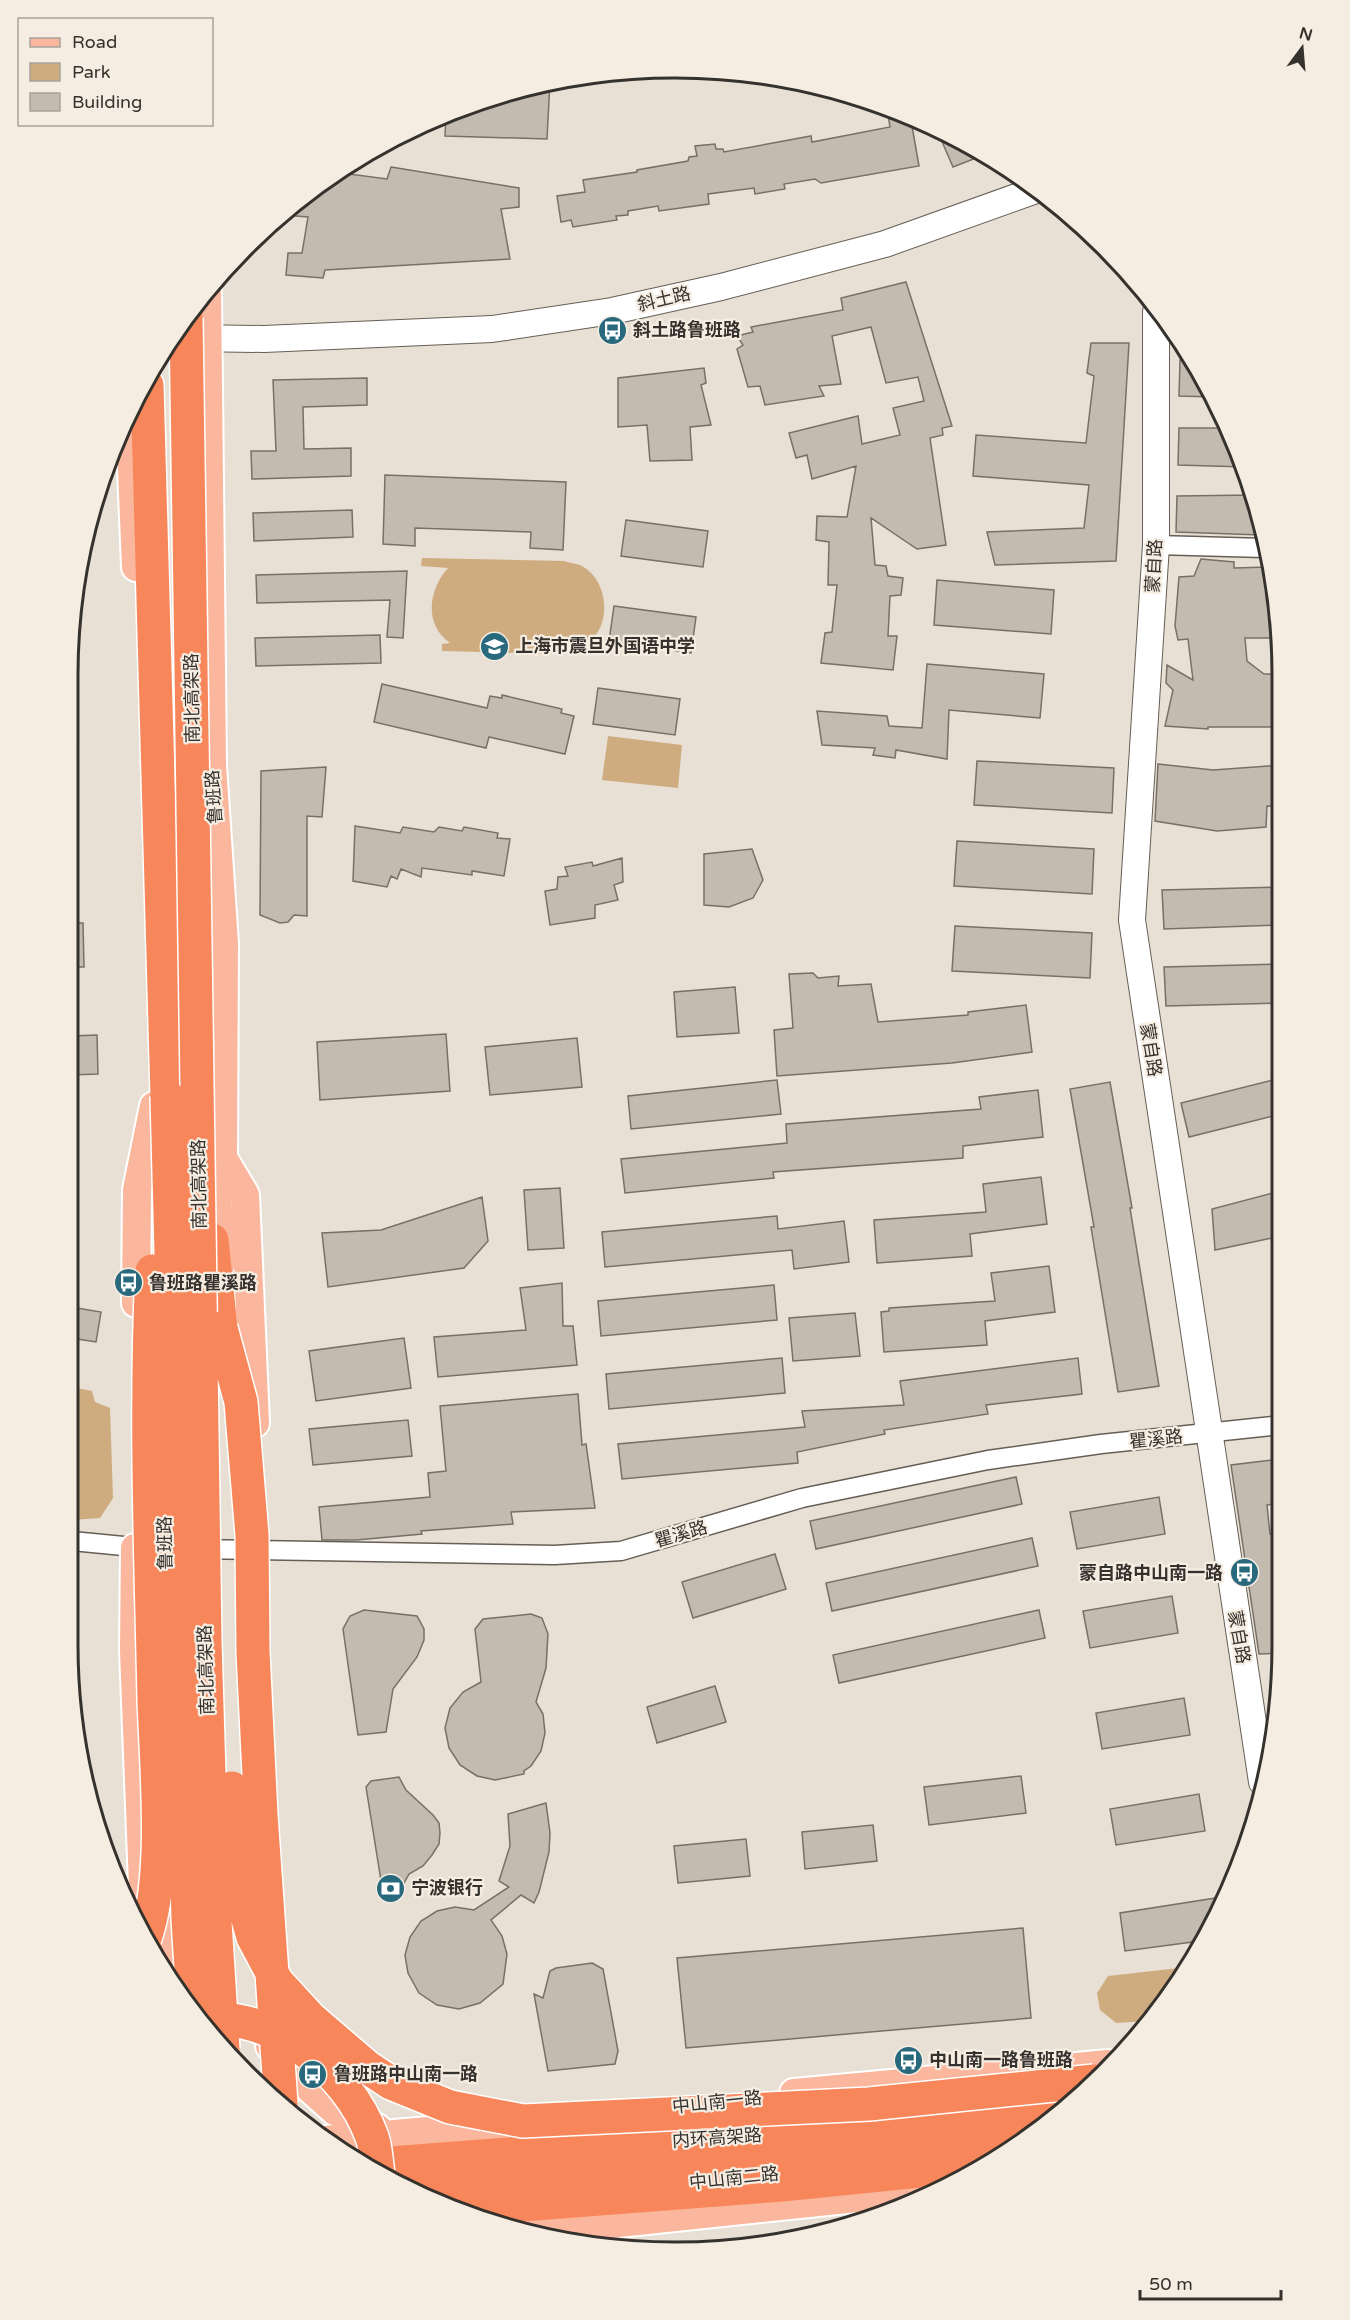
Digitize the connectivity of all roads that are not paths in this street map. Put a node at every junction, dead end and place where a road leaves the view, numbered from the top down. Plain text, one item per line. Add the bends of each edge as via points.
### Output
1 (1026, 193) edge
2 (202, 311) edge
3 (1156, 322) edge
4 (197, 329) edge
5 (147, 397) edge
6 (131, 431) edge
7 (1156, 545) junction
8 (1258, 548) edge
9 (173, 1099) junction
10 (220, 1328) junction
11 (1272, 1426) edge
12 (1209, 1434) junction
13 (78, 1542) edge
14 (135, 1548) junction
15 (165, 1548) junction
16 (249, 1550) junction
17 (1260, 1767) edge
18 (144, 1917) edge
19 (148, 1924) edge
20 (259, 1932) junction
21 (172, 1966) edge
22 (277, 1982) junction
23 (193, 1996) edge
24 (211, 2020) edge
25 (222, 2034) edge
26 (265, 2040) junction
27 (309, 2052) junction
28 (1099, 2065) edge
29 (268, 2082) edge
30 (1081, 2082) edge
31 (347, 2090) junction
32 (280, 2093) edge
33 (1067, 2095) edge
34 (450, 2107) junction
35 (1052, 2108) edge
36 (510, 2124) junction
37 (395, 2135) junction
38 (340, 2139) edge
39 (1007, 2141) edge
40 (1006, 2142) edge
41 (367, 2157) edge
42 (376, 2162) edge
43 (380, 2164) edge
44 (966, 2166) edge
45 (431, 2189) edge
46 (914, 2192) edge
47 (478, 2208) edge
48 (487, 2211) edge
49 (554, 2230) edge

1 - 4 street, 斜土路 via 885,244 612,311 492,329 264,339
2 - 4 main road, 鲁班路
3 - 7 street, 蒙自路
4 - 9 highway, 南北高架路, bridge
4 - 16 main road, 鲁班路 via 212,766 224,944 223,1158 217,1201
5 - 9 highway, 南北高架路
6 - 9 main road, 鲁班路 via 156,1014
7 - 8 street
7 - 12 street, 蒙自路 via 1132,920
9 - 10 highway, bridge
9 - 14 main road, 鲁班路 via 137,1190
9 - 15 main road, 鲁班路 via 163,1200
9 - 19 highway, bridge via 154,1222 149,1346 157,1812 154,1890
9 - 23 highway, 南北高架路, bridge via 188,1919
9 - 25 highway, 南北高架路, bridge
10 - 22 highway, bridge via 234,1828 246,1917
10 - 32 highway, bridge via 241,1402 252,1535 261,1815
11 - 12 street, 瞿溪路
12 - 16 street, 瞿溪路 via 1101,1444 953,1467 802,1498 621,1551 555,1555
12 - 17 street, 蒙自路
13 - 14 street, 瞿溪路
14 - 15 street, 瞿溪路
14 - 18 main road, 鲁班路 via 134,1650
15 - 16 street, 瞿溪路
15 - 21 main road, 鲁班路
16 - 20 main road, 鲁班路 via 241,1726
20 - 26 main road, 鲁班路
20 - 36 main road via 266,1955 294,1993 369,2060 420,2099 472,2120
22 - 27 highway, bridge
22 - 34 highway, bridge via 310,2018 367,2067 391,2083
24 - 27 highway, bridge via 264,2029
26 - 29 main road, 鲁班路
26 - 37 main road via 335,2111
27 - 31 highway, bridge
28 - 36 main road, 中山南一路
30 - 34 highway, bridge via 869,2104 522,2121
31 - 34 highway, bridge
31 - 42 highway, bridge via 372,2137
33 - 41 main road, 中山南一路
35 - 43 highway, 内环高架路
36 - 37 main road, 中山南一路
37 - 38 main road, 中山南一路
39 - 45 highway, 内环高架路
40 - 47 main road, 中山南二路
44 - 48 highway
46 - 49 main road

